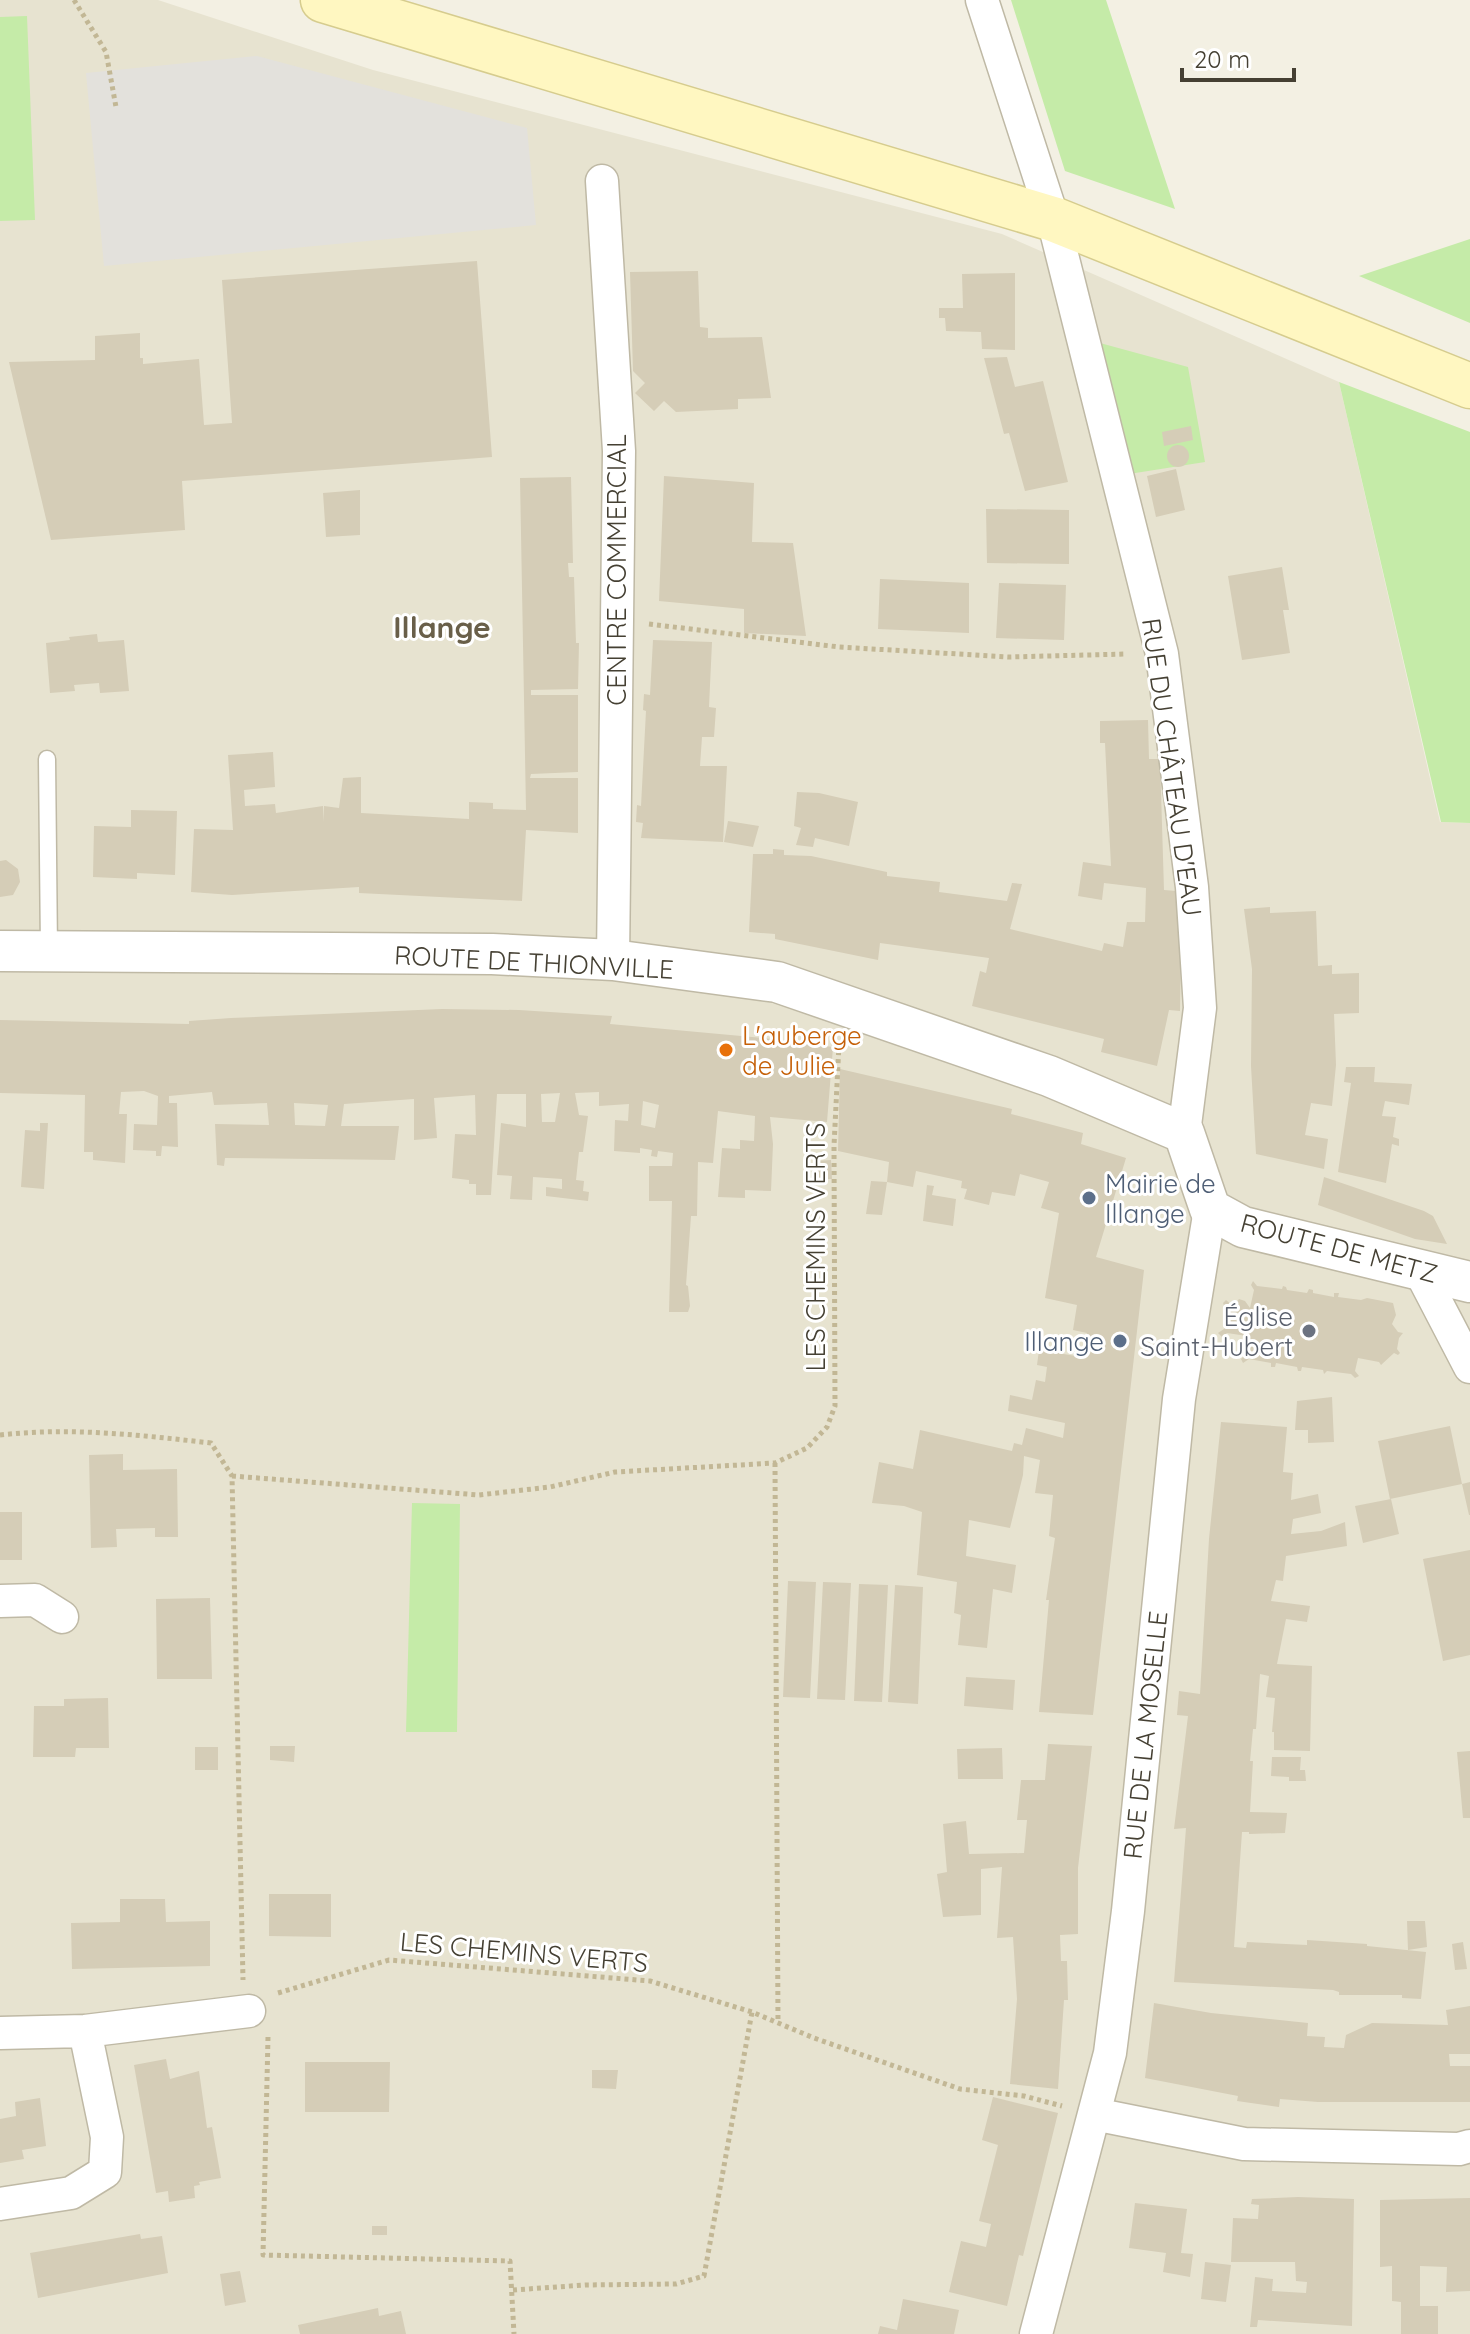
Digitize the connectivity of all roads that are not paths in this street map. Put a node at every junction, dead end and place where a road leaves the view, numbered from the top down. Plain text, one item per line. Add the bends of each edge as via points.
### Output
1 (323, 0) edge
2 (982, 0) edge
3 (602, 181) dead end
4 (1053, 219) junction
5 (1470, 386) edge
6 (47, 759) dead end
7 (0, 951) edge
8 (49, 952) junction
9 (613, 960) junction
10 (1184, 1133) junction
11 (1210, 1209) junction
12 (1419, 1269) junction
13 (1470, 1282) edge
14 (1470, 1367) edge
15 (0, 1601) edge
16 (62, 1617) dead end
17 (246, 2011) road end
18 (85, 2031) junction
19 (0, 2033) edge
20 (1094, 2114) junction
21 (1470, 2146) edge
22 (0, 2204) edge
23 (1036, 2334) edge

1 - 4 main road
2 - 4 street, RUE DU CHÂTEAU D'EAU
3 - 9 street, CENTRE COMMERCIAL via 619,451
4 - 5 main road
4 - 10 street, RUE DU CHÂTEAU D'EAU via 1162,654 1192,887 1200,1008
6 - 8 lane
7 - 8 street, ROUTE DE THIONVILLE
8 - 9 street, ROUTE DE THIONVILLE via 492,954
9 - 10 street, ROUTE DE THIONVILLE via 777,982 1049,1076
10 - 11 street, RUE DE LA MOSELLE
11 - 12 street, ROUTE DE METZ via 1243,1227
11 - 20 street, RUE DE LA MOSELLE via 1179,1399 1110,2053
12 - 13 street, ROUTE DE METZ
12 - 14 street
15 - 16 street via 35,1600
17 - 18 street
18 - 19 street
18 - 22 street via 107,2137 105,2172 71,2193
20 - 21 street via 1244,2144
20 - 23 street, RUE DE LA MOSELLE

